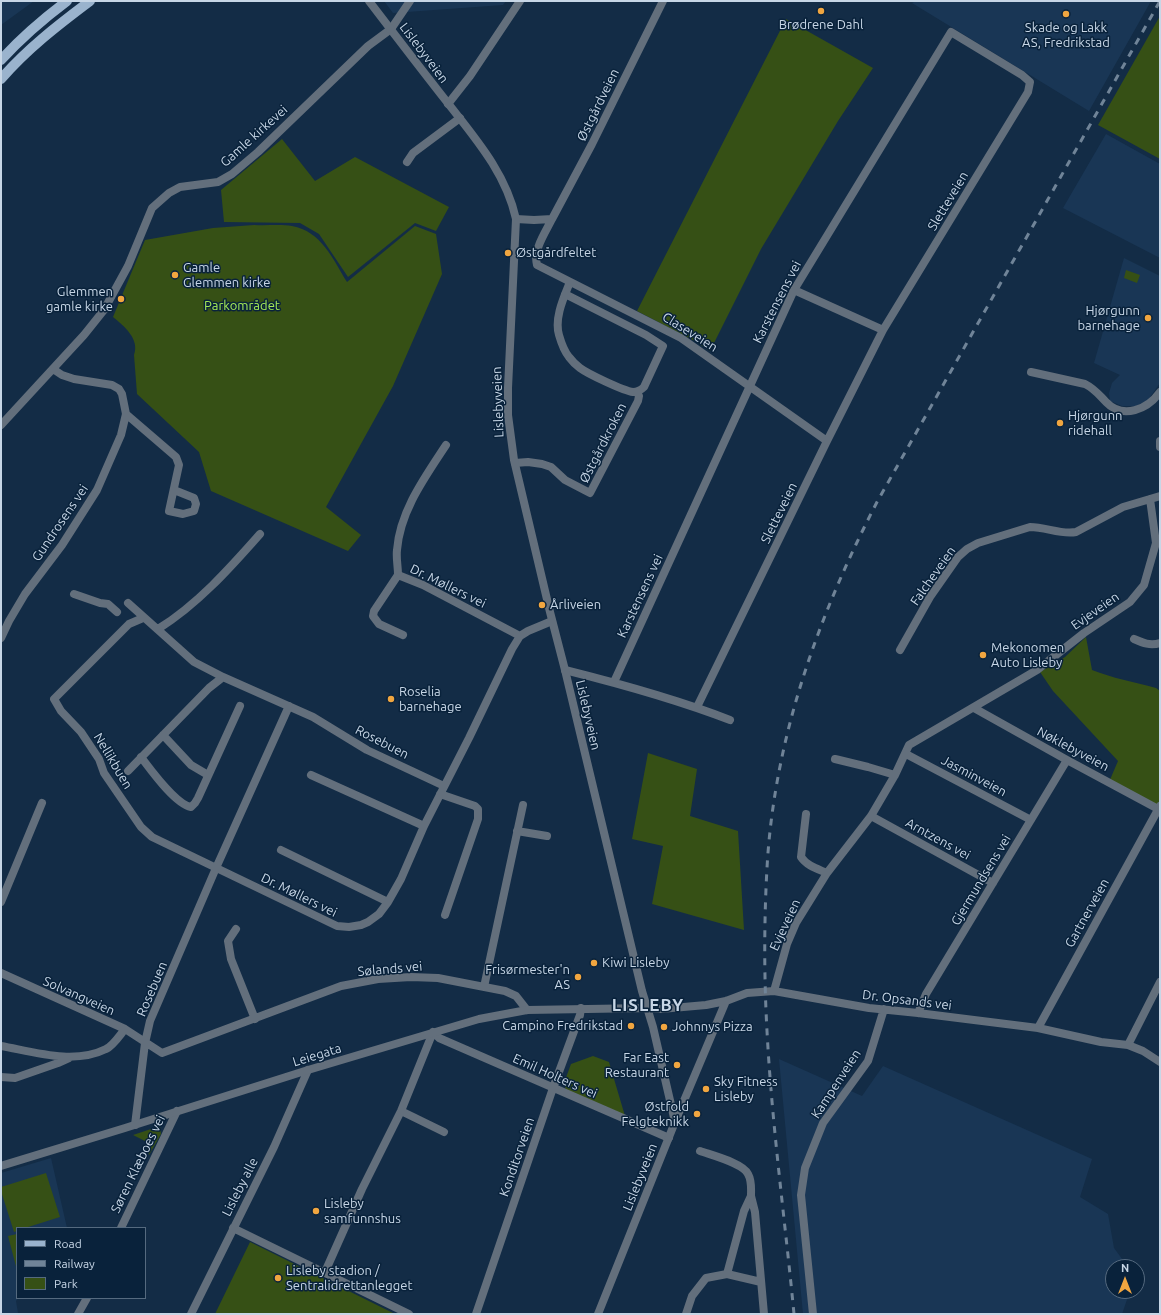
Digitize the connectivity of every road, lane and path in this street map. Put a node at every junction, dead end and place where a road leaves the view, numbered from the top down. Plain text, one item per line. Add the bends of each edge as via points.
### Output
1 (66, 1) edge
2 (90, 1) edge
3 (369, 1) edge
4 (410, 1) edge
5 (520, 1) edge
6 (663, 1) edge
7 (391, 29) junction
8 (1, 60) edge
9 (1, 79) edge
10 (1030, 82) joint
11 (448, 104) junction
12 (460, 118) junction
13 (407, 162) dead end
14 (552, 218) junction
15 (516, 219) junction
16 (535, 258) joint
17 (570, 282) junction
18 (794, 290) junction
19 (566, 294) junction
20 (883, 330) junction
21 (53, 369) junction
22 (1031, 372) dead end
23 (749, 386) junction
24 (637, 392) junction
25 (1160, 392) edge
26 (126, 414) junction
27 (1, 425) edge
28 (827, 440) junction
29 (1160, 441) edge
30 (446, 446) dead end
31 (1160, 447) edge
32 (515, 463) junction
33 (174, 490) dead end
34 (1160, 496) edge
35 (1150, 499) junction
36 (260, 534) dead end
37 (398, 574) junction
38 (74, 594) dead end
39 (128, 603) dead end
40 (117, 612) dead end
41 (143, 618) junction
42 (552, 621) junction
43 (158, 629) junction
44 (403, 635) dead end
45 (520, 636) junction
46 (1, 638) edge
47 (1134, 639) dead end
48 (1160, 643) edge
49 (900, 650) dead end
50 (565, 670) junction
51 (223, 677) junction
52 (614, 682) junction
53 (240, 706) dead end
54 (289, 706) junction
55 (697, 707) junction
56 (974, 708) junction
57 (730, 720) dead end
58 (163, 735) junction
59 (906, 754) junction
60 (141, 757) junction
61 (834, 759) dead end
62 (1067, 760) junction
63 (128, 771) dead end
64 (208, 775) junction
65 (311, 775) dead end
66 (895, 775) junction
67 (442, 790) junction
68 (42, 803) dead end
69 (523, 805) dead end
70 (1159, 808) edge
71 (806, 814) dead end
72 (871, 816) junction
73 (1031, 820) junction
74 (424, 826) junction
75 (517, 831) junction
76 (547, 836) dead end
77 (281, 850) dead end
78 (216, 868) junction
79 (827, 873) junction
80 (993, 883) junction
81 (1, 902) edge
82 (388, 902) junction
83 (445, 915) dead end
84 (236, 929) dead end
85 (1, 973) edge
86 (1160, 982) edge
87 (484, 987) junction
88 (774, 991) junction
89 (726, 1001) junction
90 (581, 1008) junction
91 (647, 1008) junction
92 (884, 1009) junction
93 (527, 1010) junction
94 (918, 1013) junction
95 (255, 1019) junction
96 (1038, 1028) junction
97 (125, 1029) junction
98 (434, 1032) junction
99 (145, 1043) junction
100 (1, 1046) edge
101 (1128, 1046) junction
102 (69, 1058) junction
103 (1160, 1062) edge
104 (308, 1070) junction
105 (1, 1077) edge
106 (553, 1088) junction
107 (177, 1111) junction
108 (401, 1111) junction
109 (675, 1122) junction
110 (135, 1125) junction
111 (444, 1132) dead end
112 (669, 1138) junction
113 (700, 1151) dead end
114 (1, 1166) edge
115 (751, 1196) junction
116 (121, 1227) edge
117 (233, 1228) junction
118 (325, 1272) junction
119 (727, 1274) junction
120 (761, 1282) junction
121 (86, 1299) edge
122 (78, 1314) edge
123 (191, 1314) edge
124 (409, 1314) edge
125 (476, 1314) edge
126 (598, 1314) edge
127 (686, 1314) edge
128 (764, 1314) edge
129 (813, 1314) edge

1 - 8 main road via 18,41
2 - 9 main road via 29,50
3 - 7 street, Lislebyveien
4 - 7 street, Gamle kirkevei
5 - 11 street
6 - 14 street, Østgårdveien
7 - 11 street, Lislebyveien
7 - 21 street, Gamle kirkevei via 368,46 232,174 218,182 180,187 152,208 128,266 104,310
10 - 18 street, Karstensens vei via 951,32
10 - 20 street, Sletteveien via 1028,92
11 - 12 street, Lislebyveien
12 - 13 street via 413,154
12 - 15 street, Lislebyveien via 500,176
14 - 15 street
14 - 16 street, Østgårdveien
15 - 32 street, Lislebyveien via 508,388 509,428
16 - 17 street, Claseveien via 537,265
17 - 19 street
17 - 23 street, Claseveien via 681,338
18 - 20 street
18 - 23 street, Karstensens vei
19 - 24 street via 558,316 558,330 567,354 586,371 631,392
19 - 24 street via 663,346 644,387
20 - 28 street, Sletteveien
21 - 26 street, Gundrosens vei via 74,379 112,385 119,389
21 - 27 street, Gamle kirkevei
22 - 25 street via 1085,384 1093,388 1107,403 1128,412 1148,405
23 - 28 street, Claseveien
23 - 52 street, Karstensens vei
24 - 32 street, Østgårdkroken via 638,401 590,494 565,480 551,467 535,462
26 - 33 street via 176,457 179,465
26 - 46 street, Gundrosens vei via 121,436 97,490 62,545 25,594
28 - 55 street, Sletteveien
29 - 31 street
30 - 37 street via 408,508 398,543
32 - 42 street, Lislebyveien
34 - 35 street, Falcheveien
35 - 49 street, Falcheveien via 1123,507 1069,534 1030,527 978,543 967,549 958,557 930,597
35 - 56 street, Evjeveien via 1156,543 1144,585 1130,602 1084,633 1037,670
36 - 43 street via 232,566 176,618
37 - 44 street, Dr. Møllers vei via 373,616 379,624
37 - 45 street, Dr. Møllers vei
38 - 40 street via 100,604 108,604
39 - 41 street
41 - 43 street
41 - 78 street, Nellikbuen via 129,624 54,698 60,711 81,732 99,759 104,773 141,827 152,837
42 - 45 street
42 - 50 street, Lislebyveien
43 - 51 street via 194,662
45 - 67 street, Dr. Møllers vei
47 - 48 street via 1147,645
50 - 52 street
50 - 91 street, Lislebyveien
51 - 54 street
51 - 58 street via 208,688
52 - 55 street
53 - 64 street
54 - 67 street, Rosebuen
54 - 78 street, Rosebuen
55 - 57 street
56 - 59 street, Evjeveien via 909,745
56 - 62 street, Nøklebyveien
58 - 60 street
58 - 64 street via 191,765
59 - 66 street, Evjeveien
59 - 73 street, Jasminveien
60 - 63 street
60 - 64 street via 168,790 188,807 195,803
61 - 66 street
62 - 70 street, Nøklebyveien
62 - 73 street, Gjermundsens vei
65 - 74 street
66 - 72 street, Evjeveien
67 - 74 street, Dr. Møllers vei
67 - 83 street via 478,809 478,818
68 - 81 street
69 - 75 street
70 - 96 street, Gartnerveien
71 - 79 street via 801,857 810,865
72 - 79 street, Evjeveien
72 - 80 street, Arntzens vei
73 - 80 street, Gjermundsens vei
74 - 82 street, Dr. Møllers vei
75 - 76 street
75 - 87 street
77 - 82 street
78 - 82 street, Dr. Møllers vei via 337,926 349,927 368,922 380,914
78 - 99 street, Rosebuen via 150,1022
79 - 88 street, Evjeveien via 796,923 787,944
80 - 94 street, Gjermundsens vei via 926,994
84 - 95 street via 228,941 231,959
85 - 97 street, Solvangveien
86 - 101 street
87 - 93 street, Sølands vei via 516,996
87 - 95 street, Sølands vei via 438,978 378,979 341,986
88 - 89 street, Dr. Opsands vei via 747,993
88 - 92 street, Dr. Opsands vei
89 - 91 street, Dr. Opsands vei via 661,1009
89 - 109 street
90 - 91 street, Leiegata
90 - 93 street, Leiegata
90 - 106 street, Konditorveien
91 - 109 street, Lislebyveien
92 - 94 street, Dr. Opsands vei
92 - 129 street, Kampenveien via 868,1061 823,1123 804,1168 801,1195
93 - 98 street, Leiegata via 479,1019
94 - 96 street, Dr. Opsands vei
95 - 99 street, Sølands vei via 162,1053
96 - 101 street, Dr. Opsands vei
97 - 99 street, Solvangveien
97 - 102 street via 108,1049 87,1056
98 - 104 street, Leiegata
98 - 106 street, Emil Holters vei via 439,1038
98 - 108 street
99 - 110 street, Rosebuen
100 - 102 street
101 - 103 street, Dr. Opsands vei via 1143,1051
102 - 105 street via 15,1078
104 - 107 street, Leiegata
104 - 117 street, Lisleby alle via 274,1147
106 - 112 street, Emil Holters vei
106 - 125 street, Konditorveien
107 - 110 street, Leiegata
107 - 116 street, Søren Klæboes vei
108 - 111 street
108 - 118 street
109 - 112 street, Lislebyveien
110 - 114 street, Leiegata
112 - 126 street, Lislebyveien
113 - 115 street via 734,1163 748,1172
115 - 119 street via 744,1211
115 - 120 street via 755,1212
117 - 118 street
117 - 123 street, Lisleby alle
118 - 124 street
119 - 120 street
119 - 127 street via 706,1278 692,1296
120 - 128 street
121 - 122 street

